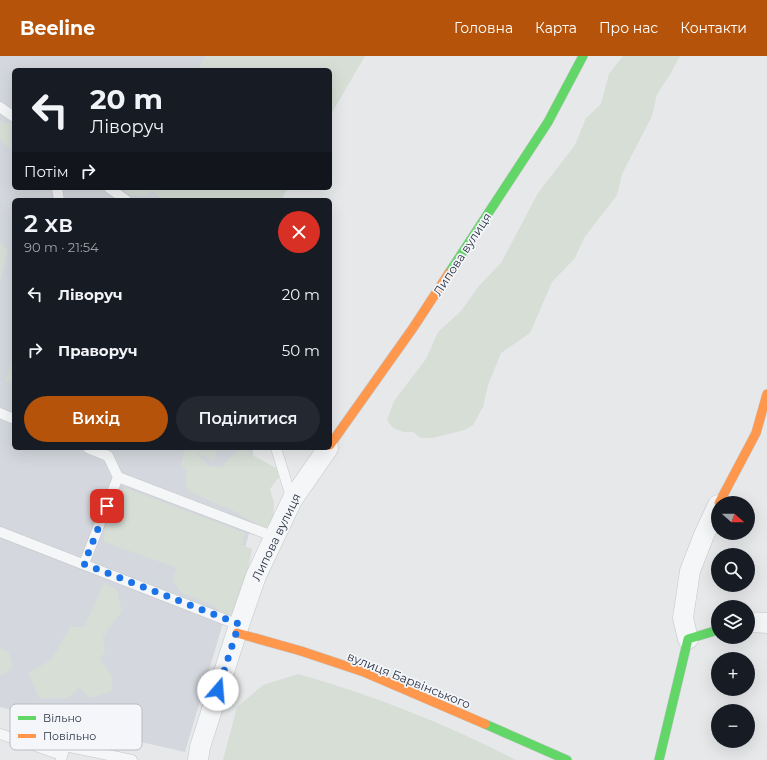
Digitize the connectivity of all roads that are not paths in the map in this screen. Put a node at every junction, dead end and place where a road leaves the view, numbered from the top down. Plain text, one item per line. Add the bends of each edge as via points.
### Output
1 (583, 56) edge
2 (0, 107) edge
3 (12, 116) edge
4 (112, 190) edge
5 (123, 198) edge
6 (767, 394) edge
7 (0, 413) edge
8 (12, 418) edge
9 (762, 435) edge
10 (332, 443) edge
11 (93, 450) edge
12 (277, 450) edge
13 (327, 450) edge
14 (118, 477) junction
15 (723, 496) edge
16 (292, 500) junction
17 (711, 520) edge
18 (0, 532) edge
19 (275, 537) junction
20 (84, 564) junction
21 (755, 622) edge
22 (767, 623) edge
23 (238, 629) junction
24 (711, 632) edge
25 (688, 639) junction
26 (0, 734) edge
27 (10, 738) edge
28 (41, 750) edge
29 (84, 750) edge
30 (62, 758) edge
31 (132, 760) edge
32 (198, 760) edge
33 (567, 760) edge
34 (659, 760) edge

1 - 10 street, Липова вулиця via 548,122 414,328
2 - 3 lane
4 - 5 lane
6 - 9 street
7 - 8 lane
9 - 15 street
11 - 14 lane via 108,456
12 - 16 lane
13 - 16 street, Липова вулиця
14 - 19 lane
14 - 20 lane
16 - 19 street, Липова вулиця
17 - 25 street via 690,571 683,618
18 - 20 lane
19 - 23 street, Липова вулиця via 256,576
20 - 23 lane
21 - 22 street
23 - 32 street, Липова вулиця
23 - 33 street, вулиця Барвінського via 364,672
24 - 25 street
25 - 34 street
26 - 27 lane
28 - 30 lane
29 - 31 lane

